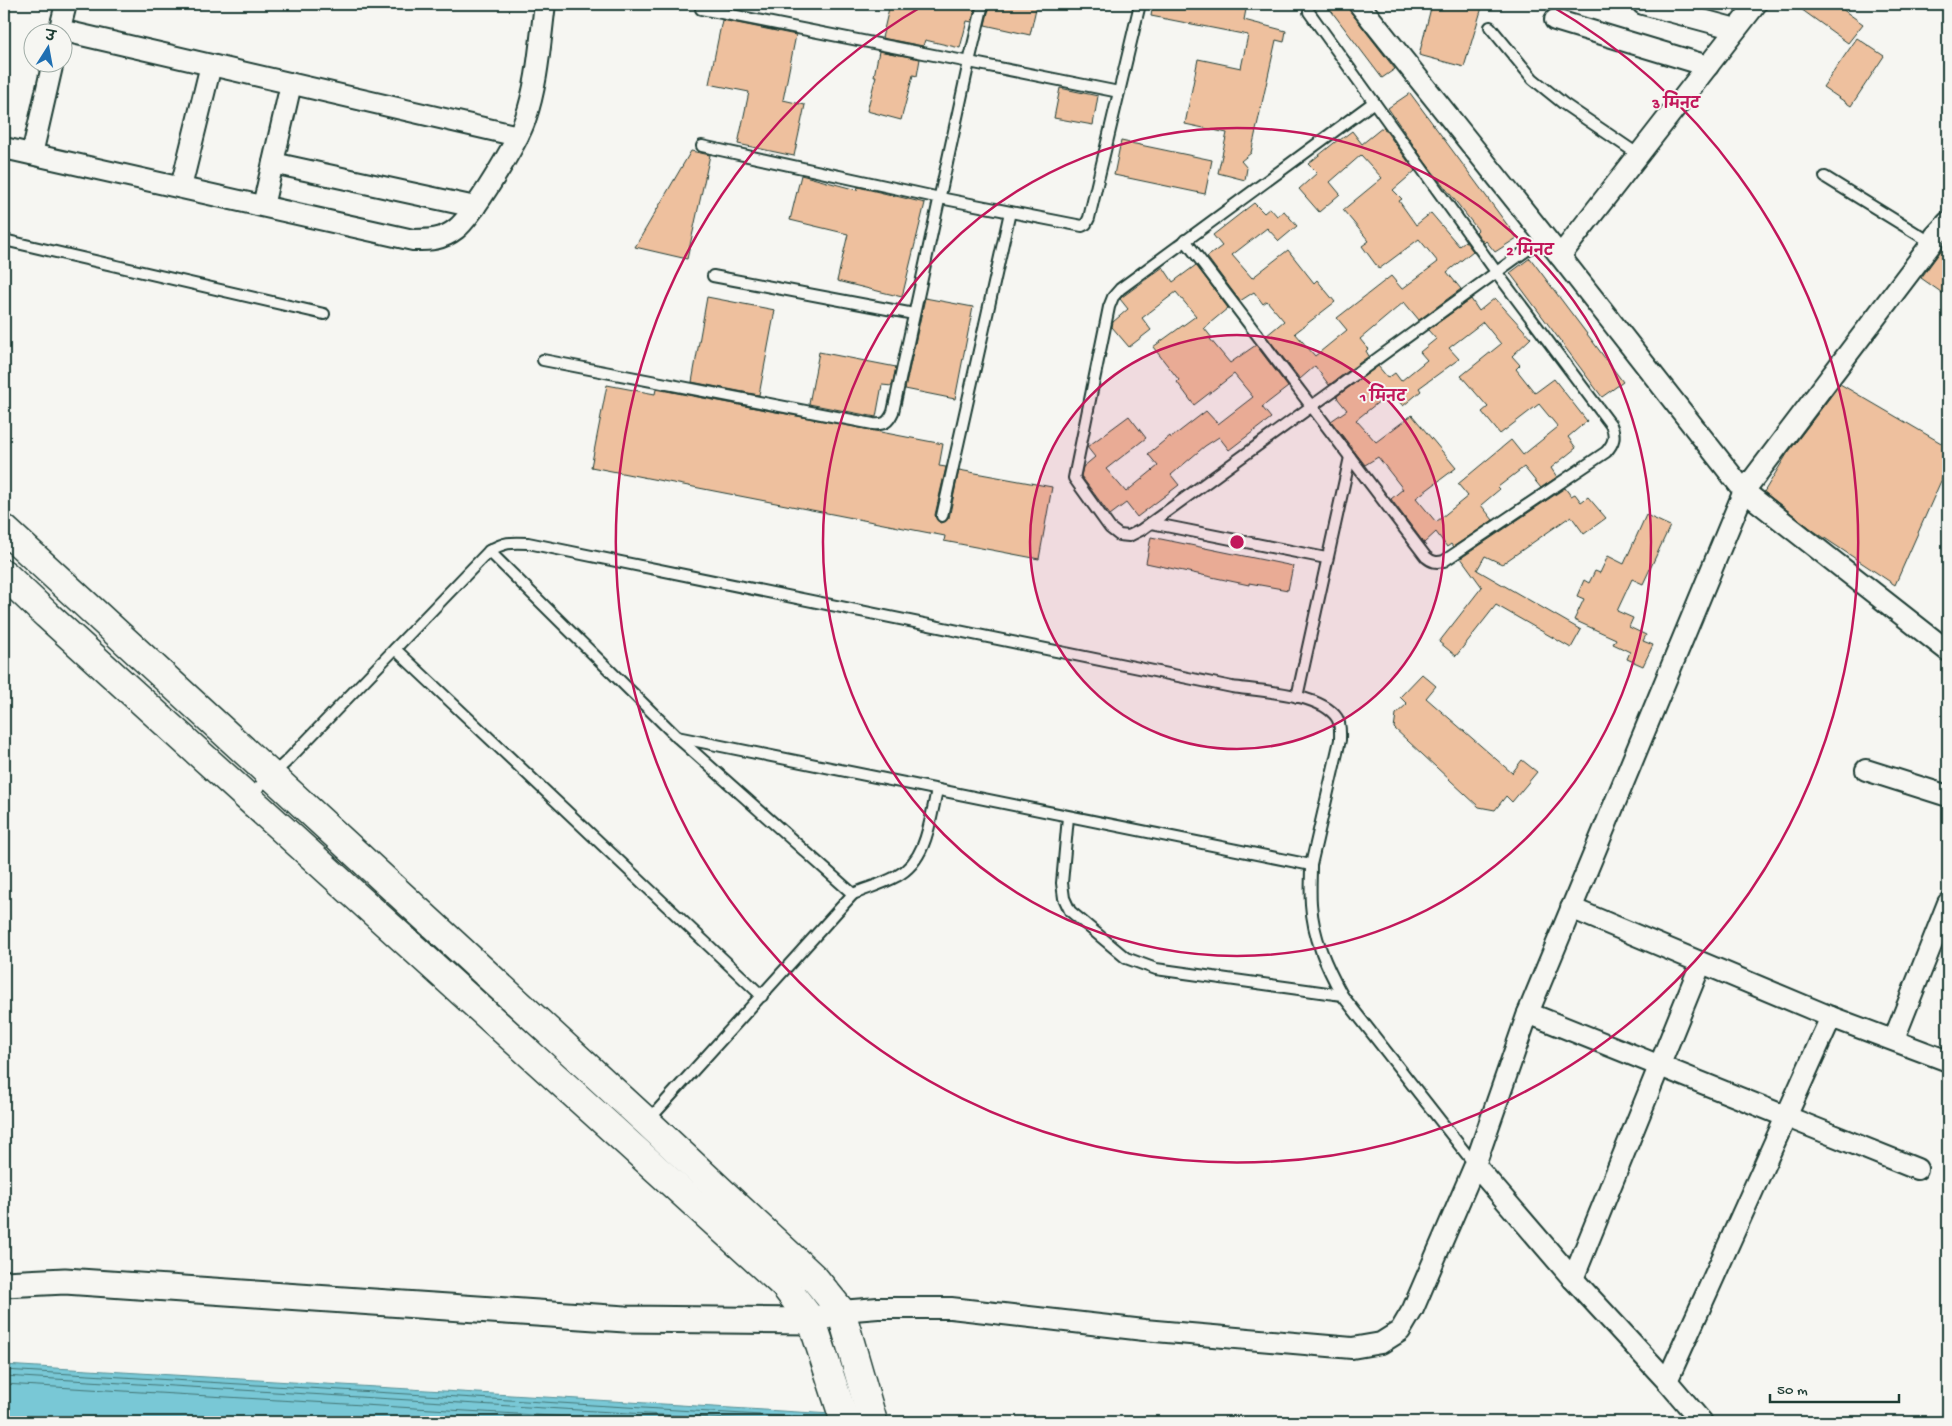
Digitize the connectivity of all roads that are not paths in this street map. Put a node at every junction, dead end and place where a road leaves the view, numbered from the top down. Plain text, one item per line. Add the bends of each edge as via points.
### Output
1 (66, 4) edge
2 (546, 4) edge
3 (984, 4) edge
4 (1140, 4) edge
5 (1359, 4) edge
6 (1643, 4) edge
7 (1756, 4) edge
8 (701, 9) dead end
9 (1309, 12) dead end
10 (1555, 20) dead end
11 (62, 22) edge
12 (1490, 27) dead end
13 (1736, 29) junction
14 (72, 35) edge
15 (969, 62) junction
16 (211, 65) junction
17 (1708, 66) junction
18 (50, 72) edge
19 (291, 84) junction
20 (1119, 92) junction
21 (1374, 102) junction
22 (518, 136) junction
23 (702, 146) dead end
24 (4, 148) edge
25 (32, 154) junction
26 (1639, 155) junction
27 (273, 163) junction
28 (1825, 176) dead end
29 (181, 188) junction
30 (940, 198) junction
31 (263, 206) junction
32 (475, 207) junction
33 (1010, 212) junction
34 (1941, 236) edge
35 (1546, 237) junction
36 (4, 240) edge
37 (1186, 240) junction
38 (1560, 256) junction
39 (1497, 273) junction
40 (712, 276) dead end
41 (324, 314) dead end
42 (914, 314) junction
43 (543, 360) dead end
44 (1311, 406) junction
45 (1350, 457) junction
46 (1744, 491) junction
47 (942, 516) dead end
48 (1151, 523) junction
49 (4, 529) edge
50 (490, 551) junction
51 (1326, 558) junction
52 (4, 574) edge
53 (395, 649) junction
54 (1948, 651) edge
55 (1297, 697) junction
56 (677, 737) junction
57 (1866, 770) dead end
58 (271, 776) junction
59 (938, 790) junction
60 (1948, 796) edge
61 (247, 798) junction
62 (1068, 817) junction
63 (1312, 865) junction
64 (853, 894) junction
65 (1948, 903) edge
66 (1571, 908) junction
67 (1701, 963) junction
68 (1342, 994) junction
69 (762, 996) junction
70 (1528, 1013) junction
71 (1831, 1017) junction
72 (1894, 1039) junction
73 (1948, 1061) edge
74 (1660, 1066) junction
75 (1787, 1117) junction
76 (647, 1122) junction
77 (1475, 1165) junction
78 (1917, 1169) dead end
79 (1573, 1279) junction
80 (4, 1284) edge
81 (841, 1311) junction
82 (812, 1320) junction
83 (1668, 1381) junction
84 (845, 1422) edge
85 (873, 1422) edge
86 (1702, 1422) edge

1 - 11 street
2 - 22 street via 532,95
3 - 15 lane
4 - 20 lane
5 - 35 street
6 - 13 street
7 - 13 street
8 - 15 lane
9 - 21 lane
10 - 17 street
12 - 26 lane via 1533,79
13 - 17 street
14 - 16 street
15 - 20 lane
15 - 30 lane
16 - 19 street
16 - 29 street
17 - 26 street
18 - 25 street
19 - 22 street
19 - 27 street
20 - 33 lane via 1086,224 1077,226
21 - 37 lane
21 - 39 lane
22 - 32 street
23 - 30 lane
24 - 25 street
25 - 29 street
26 - 38 street
27 - 31 street
27 - 32 street
28 - 34 lane
29 - 31 street
30 - 33 lane
30 - 42 lane
31 - 32 street via 413,240 436,240 457,228
33 - 47 lane
34 - 46 street
35 - 38 street
35 - 39 lane
36 - 41 lane
37 - 44 lane
37 - 48 lane via 1120,288 1113,297 1074,478 1110,528 1119,535 1129,536
38 - 46 street
39 - 44 lane
39 - 45 lane via 1611,425 1614,439 1606,452 1437,563 1426,557
40 - 42 lane
42 - 43 lane via 893,412 889,421 882,425
44 - 45 lane
44 - 48 lane
45 - 51 lane
46 - 54 street
46 - 66 street
48 - 51 lane
49 - 58 main road
50 - 53 lane
50 - 55 lane via 500,544 528,543 1232,687
50 - 56 lane
51 - 55 lane
52 - 61 main road
53 - 58 lane
53 - 69 lane
55 - 63 lane via 1323,705 1337,718 1341,728
56 - 59 lane
56 - 64 lane
57 - 60 street
58 - 61 lane
58 - 76 main road
59 - 62 lane
59 - 64 lane via 922,850 913,864 897,876
61 - 82 main road via 784,1285
62 - 63 lane
62 - 68 lane via 1062,883 1064,898 1070,911 1126,958 1156,969
63 - 68 lane via 1311,904 1315,932 1325,963
64 - 69 lane
65 - 72 street
66 - 67 street
66 - 70 street
67 - 71 street
67 - 74 street
68 - 77 lane
69 - 76 lane
70 - 74 street
70 - 77 street
71 - 72 street
71 - 75 street
72 - 73 street
74 - 75 street
74 - 79 street
75 - 78 street
75 - 83 street
76 - 81 main road via 814,1280
77 - 79 street
77 - 81 street via 1413,1309 1400,1331 1381,1343 1352,1348 1327,1347 951,1308
79 - 83 street
80 - 82 street via 65,1281 625,1319
81 - 82 street
81 - 85 main road
82 - 84 main road
83 - 86 street

